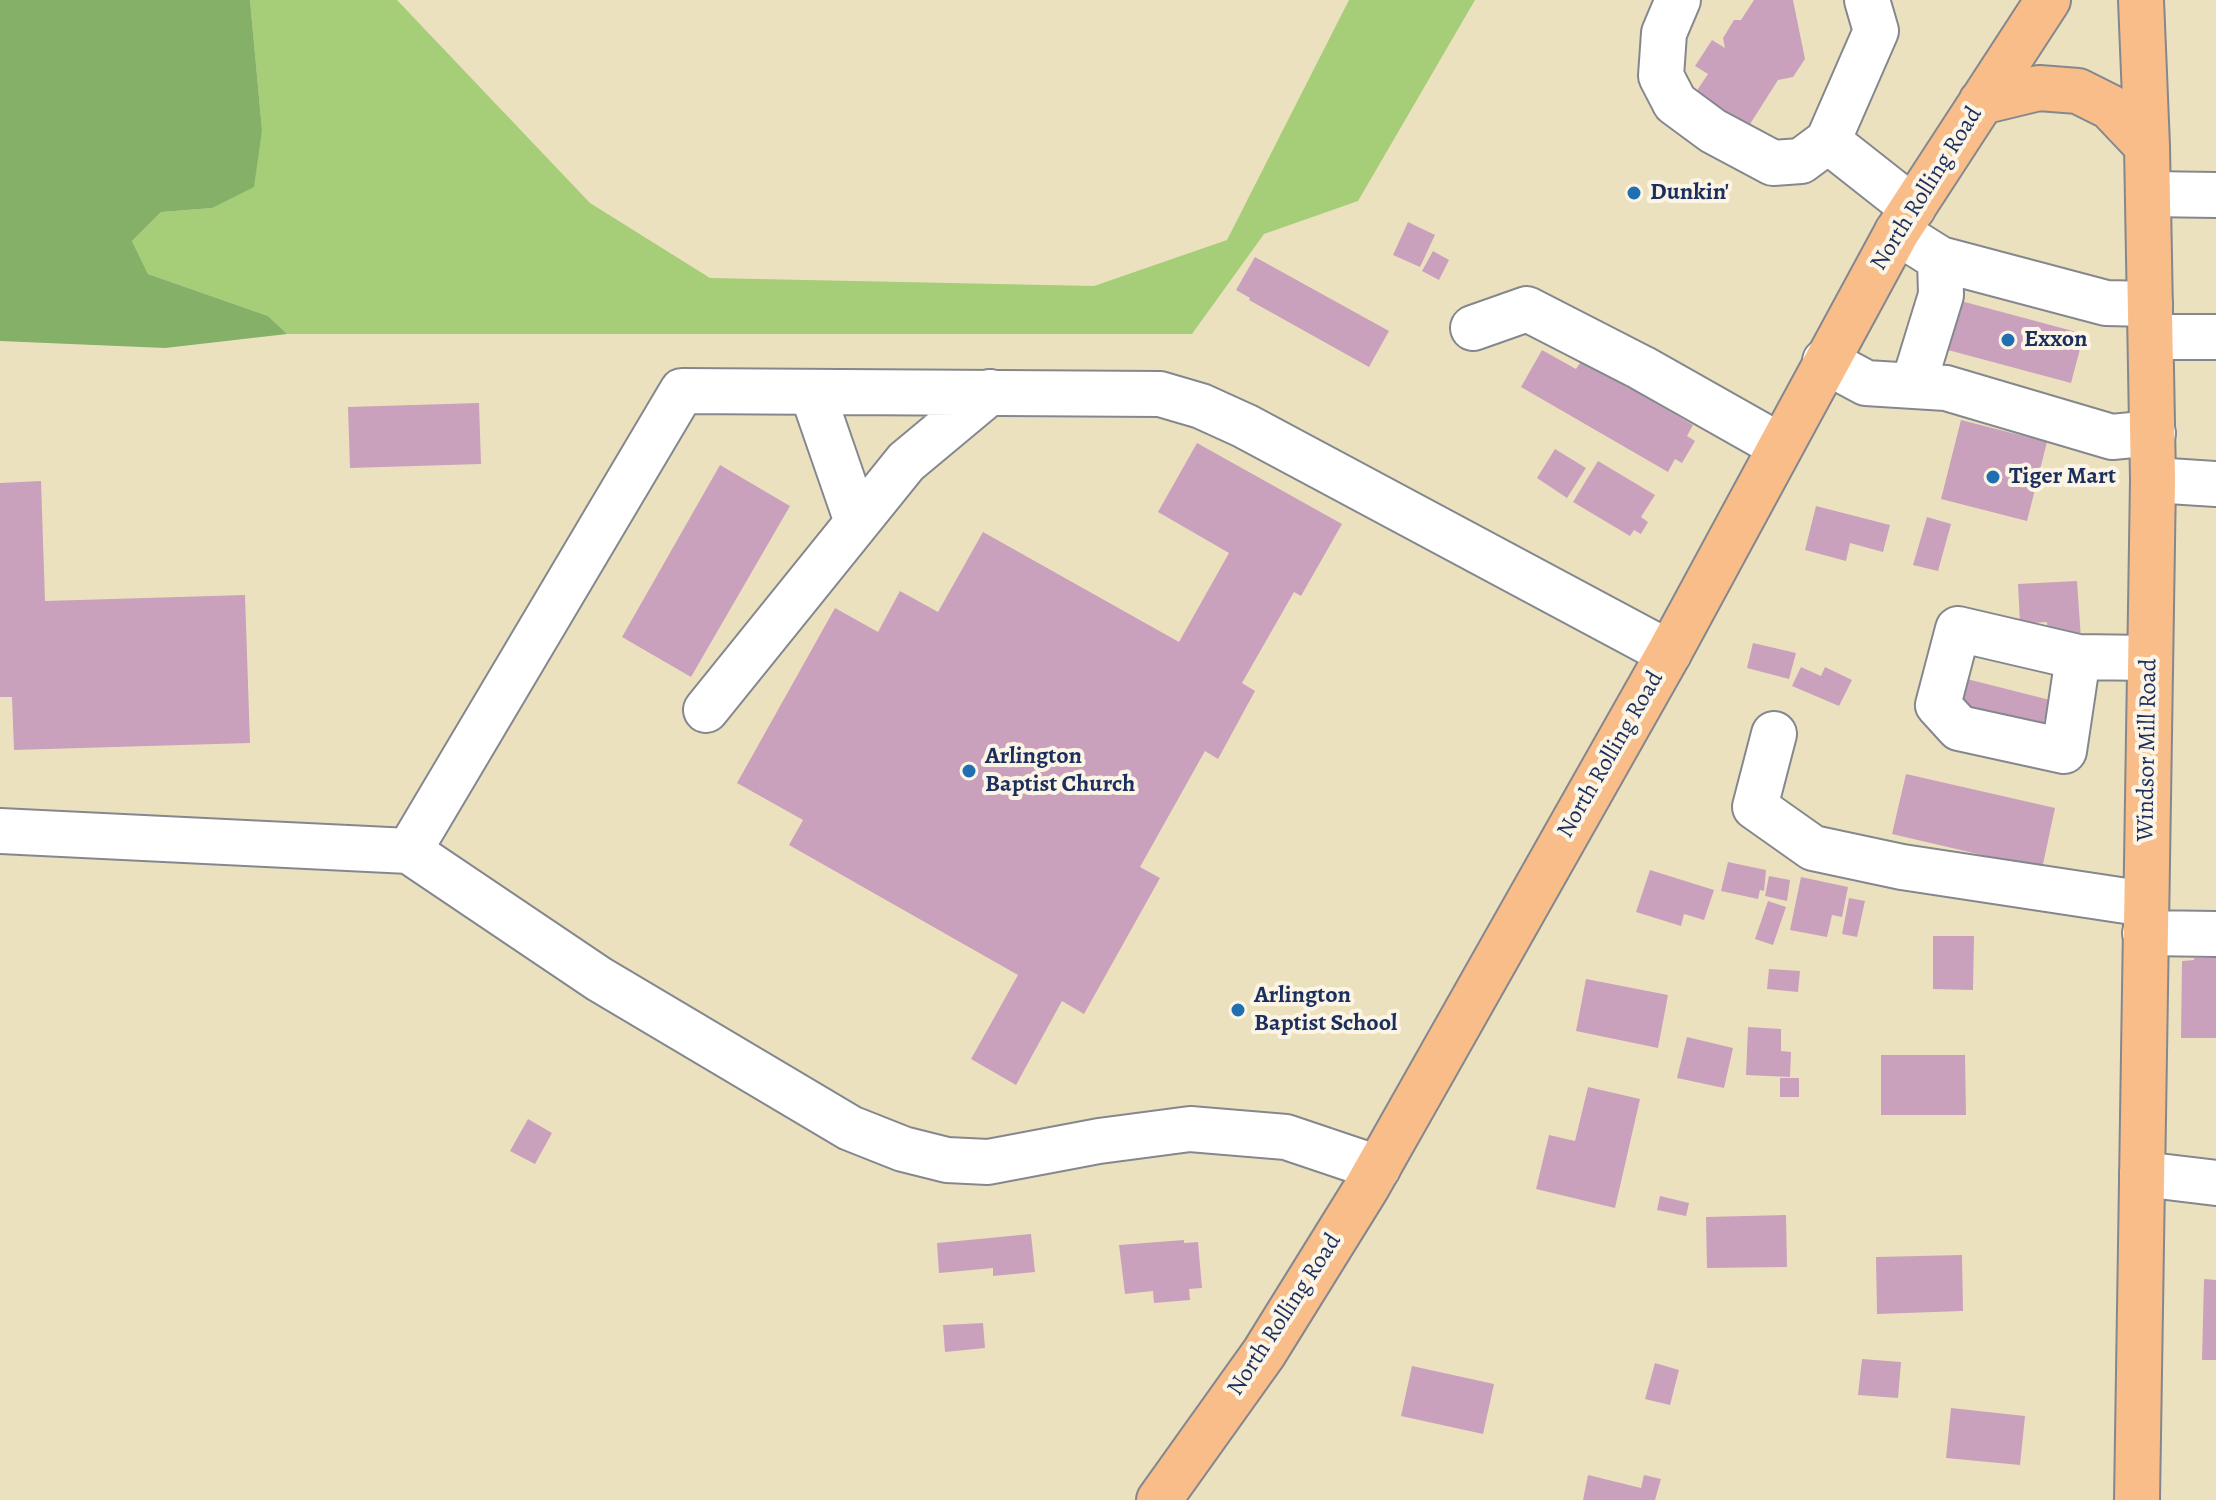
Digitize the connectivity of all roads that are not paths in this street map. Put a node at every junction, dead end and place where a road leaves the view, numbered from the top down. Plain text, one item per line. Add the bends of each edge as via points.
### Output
1 (1678, 0) edge
2 (1867, 0) edge
3 (2048, 0) edge
4 (2141, 0) edge
5 (1981, 102) junction
6 (1828, 141) junction
7 (2147, 146) junction
8 (2148, 194) junction
9 (2216, 195) edge
10 (1905, 220) junction
11 (1940, 259) junction
12 (2151, 320) junction
13 (1473, 328) dead end
14 (2216, 337) edge
15 (1825, 361) junction
16 (1913, 386) junction
17 (812, 392) junction
18 (990, 392) junction
19 (2153, 433) junction
20 (1780, 446) junction
21 (2153, 480) junction
22 (2216, 484) edge
23 (857, 522) junction
24 (1669, 653) junction
25 (2078, 657) dead end
26 (2150, 658) junction
27 (706, 710) dead end
28 (1774, 734) dead end
29 (0, 831) edge
30 (409, 851) junction
31 (2146, 919) junction
32 (2216, 934) edge
33 (1378, 1168) junction
34 (2142, 1174) junction
35 (2216, 1183) edge
36 (1159, 1500) edge
37 (2137, 1500) edge

1 - 6 street via 1664,33 1661,76 1675,103 1713,131 1773,163 1801,161
2 - 6 street via 1876,31
3 - 5 main road, North Rolling Road
4 - 7 main road, Windsor Mill Road
5 - 7 main road via 2039,88 2078,91 2110,107
5 - 10 main road, North Rolling Road
6 - 10 street
7 - 8 main road, Windsor Mill Road
8 - 9 street
8 - 12 main road, Windsor Mill Road
10 - 11 street
10 - 15 main road, North Rolling Road
11 - 12 street
11 - 16 street via 1941,295
12 - 14 street
12 - 19 main road, Windsor Mill Road
13 - 20 street via 1527,309
15 - 16 street via 1866,383
15 - 20 main road, North Rolling Road
16 - 19 street via 1946,388 2112,437
17 - 18 street
17 - 23 street
17 - 30 street via 682,391
18 - 23 street via 906,462
18 - 24 street via 1160,394 1201,406
19 - 21 main road, Windsor Mill Road
20 - 24 main road, North Rolling Road
21 - 22 street
21 - 26 main road, Windsor Mill Road
23 - 27 street
24 - 33 main road, North Rolling Road
25 - 26 street
26 - 31 main road, Windsor Mill Road
28 - 31 street via 1755,807 1813,848
29 - 30 street
30 - 33 street via 599,979 850,1128 903,1149 947,1160 988,1162 1190,1129 1286,1137
31 - 32 street
31 - 34 main road, Windsor Mill Road
33 - 36 main road, North Rolling Road via 1264,1353
34 - 35 street
34 - 37 main road, Windsor Mill Road

